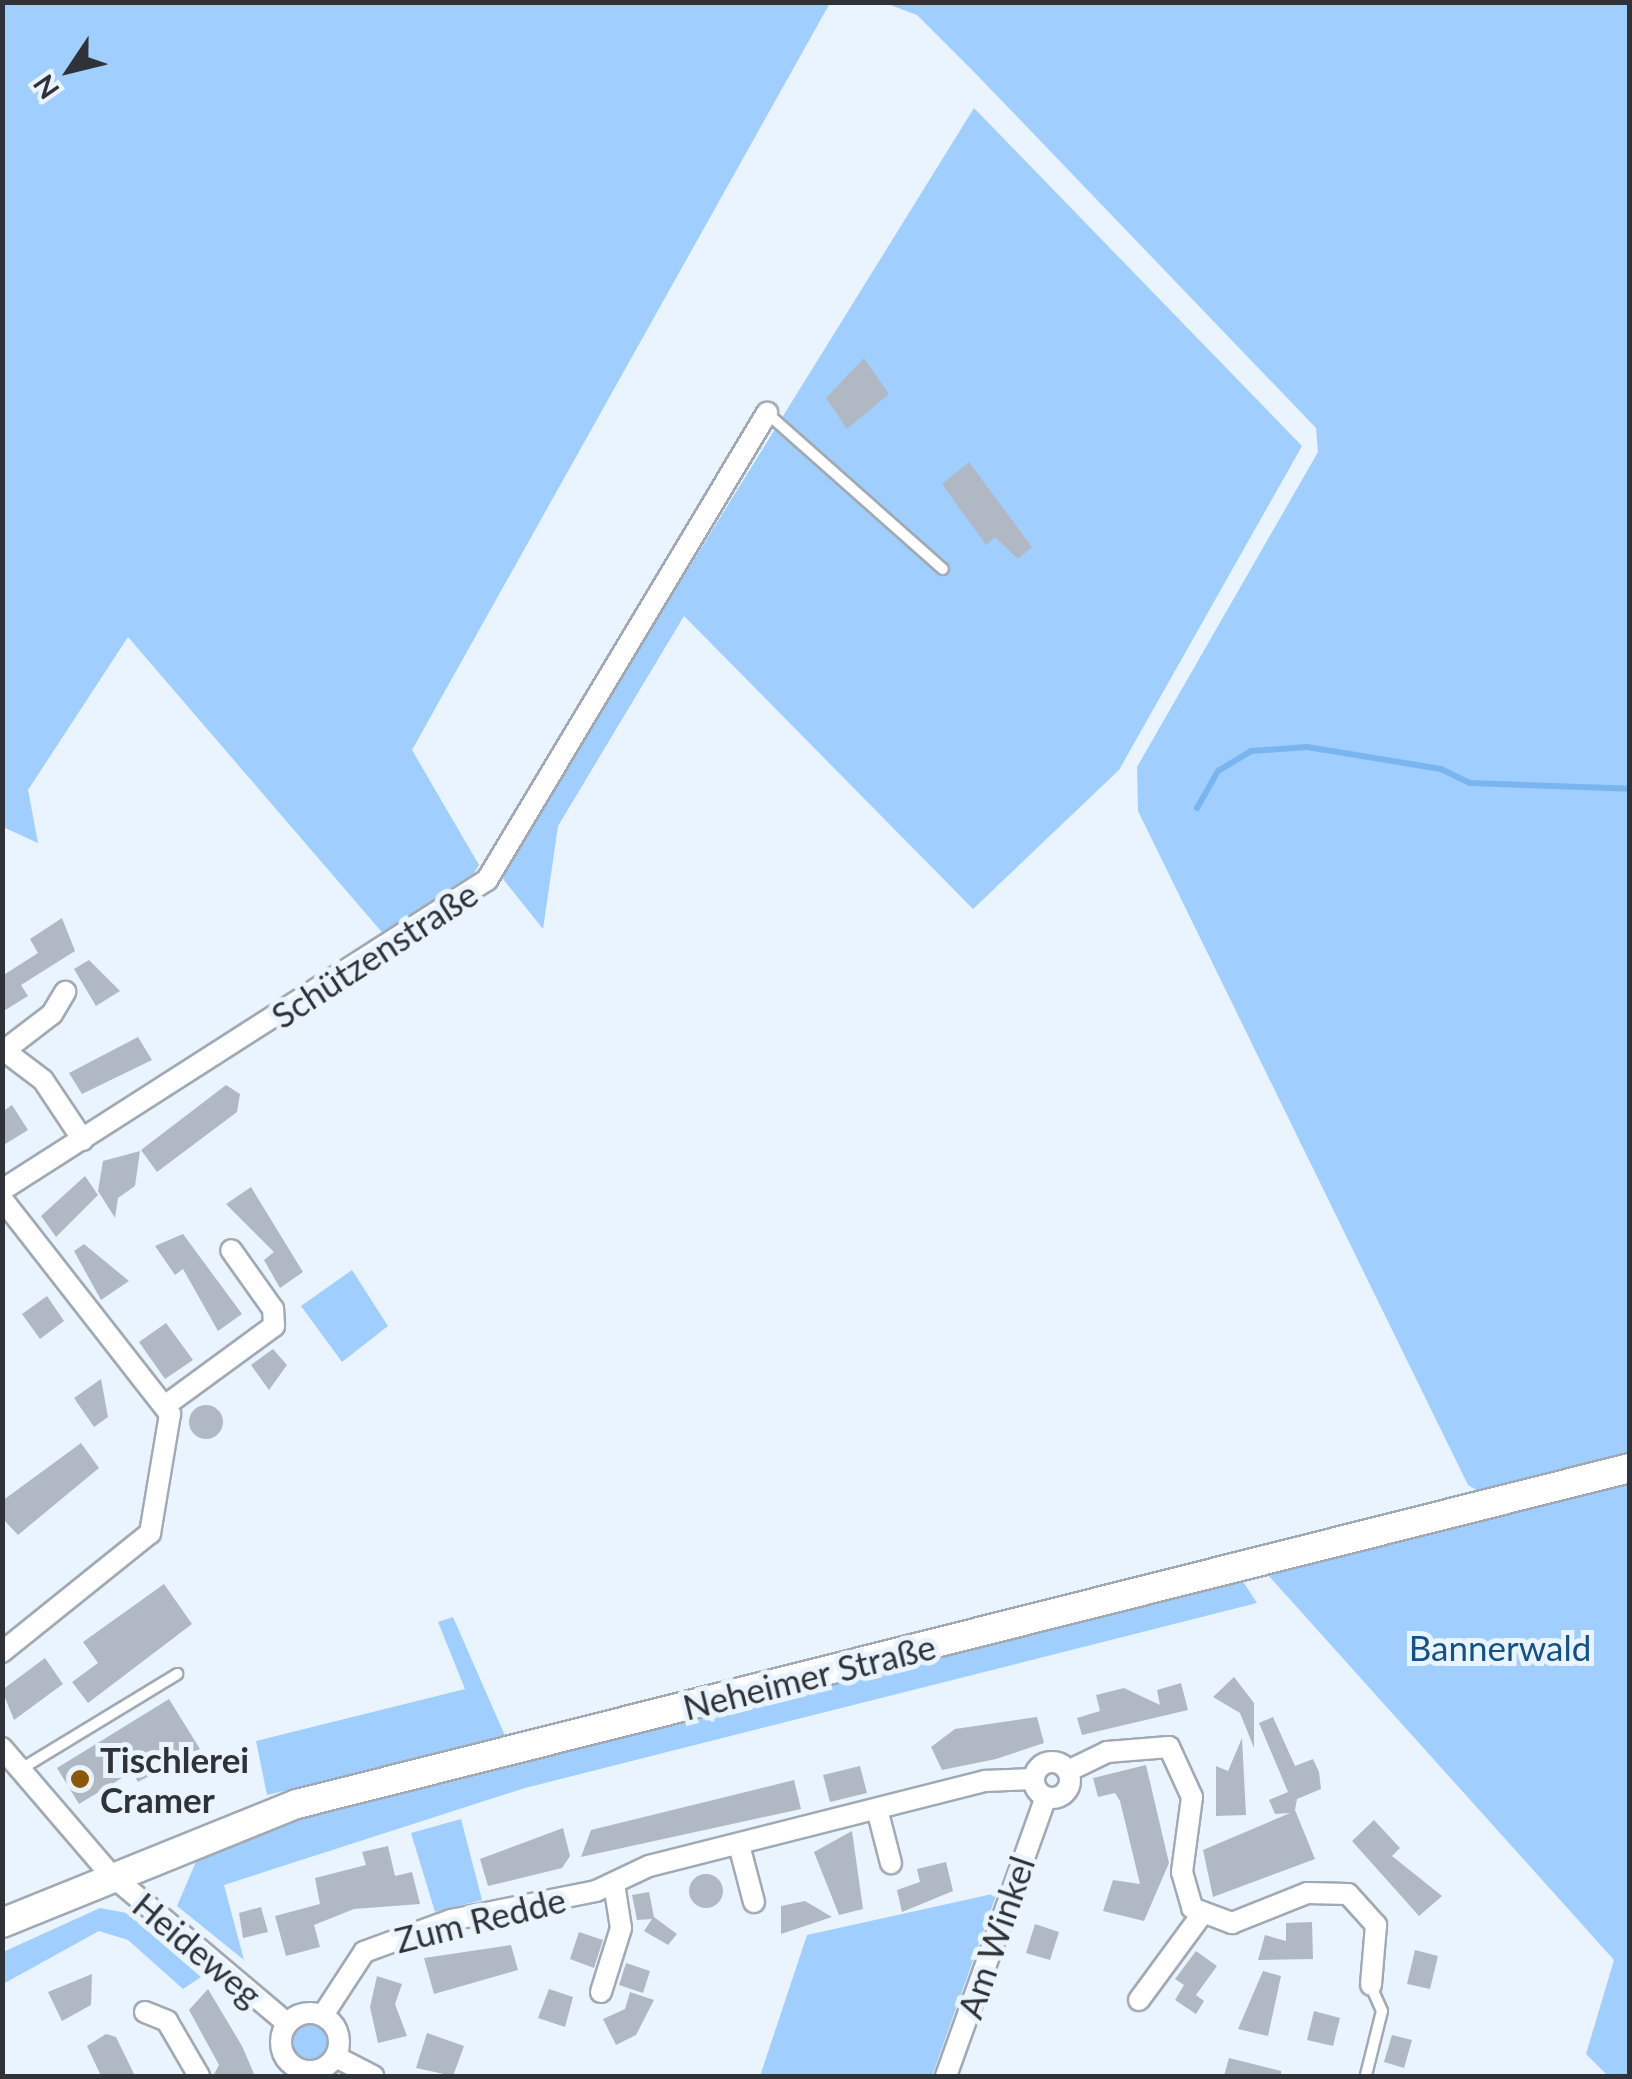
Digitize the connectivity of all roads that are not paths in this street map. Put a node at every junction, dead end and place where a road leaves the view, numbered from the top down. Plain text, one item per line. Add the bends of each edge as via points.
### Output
1 (766, 413) joint
2 (943, 569) dead end
3 (64, 992) dead end
4 (4, 1050) edge
5 (83, 1140) junction
6 (2, 1190) edge
7 (2, 1200) edge
8 (231, 1250) dead end
9 (166, 1406) junction
10 (1630, 1468) edge
11 (2, 1652) edge
12 (177, 1674) dead end
13 (2, 1748) edge
14 (1068, 1772) junction
15 (12, 1774) edge
16 (1034, 1779) junction
17 (1046, 1798) junction
18 (877, 1809) junction
19 (739, 1845) junction
20 (890, 1863) dead end
21 (110, 1874) junction
22 (614, 1884) junction
23 (754, 1902) dead end
24 (1200, 1917) junction
25 (2, 1923) edge
26 (1371, 1986) joint
27 (601, 1992) dead end
28 (1139, 2000) dead end
29 (145, 2012) dead end
30 (323, 2016) junction
31 (288, 2023) junction
32 (336, 2057) junction
33 (305, 2074) edge
34 (1366, 2075) edge
35 (199, 2076) edge
36 (373, 2076) edge
37 (946, 2076) edge

1 - 2 lane
1 - 5 street, Schützenstraße via 487,880
3 - 4 street via 52,1014
4 - 5 street via 43,1080
5 - 6 street, Schützenstraße
7 - 9 street via 80,1311 109,1328
8 - 9 street via 276,1321
9 - 11 street via 150,1533
10 - 21 main road, Neheimer Straße via 297,1804
12 - 15 lane
13 - 15 street, Heideweg
14 - 16 street, Zum Redde via 1048,1762
14 - 17 street, Zum Redde via 1066,1792
14 - 24 street, Zum Redde via 1107,1752 1169,1747 1192,1797 1182,1884
15 - 21 street, Heideweg
16 - 17 street
16 - 18 street, Zum Redde
17 - 37 street, Am Winkel
18 - 19 street, Zum Redde
18 - 20 street
19 - 22 street, Zum Redde via 649,1866
19 - 23 street
21 - 25 main road, Neheimer Straße
21 - 31 street, Heideweg
22 - 27 street, Zum Redde via 621,1928
22 - 30 street, Zum Redde via 379,1944 352,1962
24 - 26 street via 1232,1923 1307,1893 1348,1894 1376,1925
24 - 28 street
26 - 34 lane via 1382,2012
29 - 35 street via 168,2020
30 - 31 street, Heideweg
30 - 32 street via 340,2038
31 - 33 street, Heideweg via 281,2048
32 - 33 street, Heideweg
32 - 36 street

